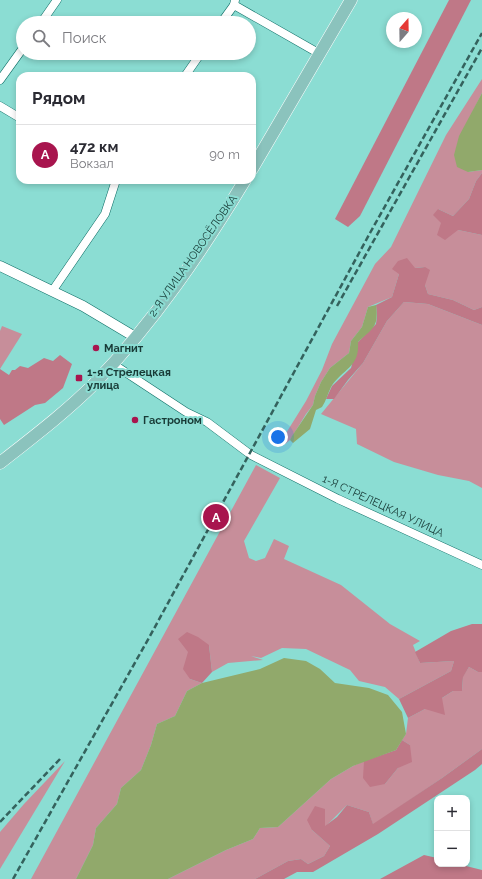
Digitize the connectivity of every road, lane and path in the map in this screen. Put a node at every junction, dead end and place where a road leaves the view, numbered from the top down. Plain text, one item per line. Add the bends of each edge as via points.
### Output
1 (57, 0) edge
2 (351, 0) edge
3 (234, 2) edge
4 (46, 16) edge
5 (225, 16) edge
6 (320, 54) junction
7 (16, 58) edge
8 (196, 60) edge
9 (188, 72) edge
10 (0, 80) edge
11 (0, 106) edge
12 (16, 116) edge
13 (256, 162) edge
14 (115, 184) edge
15 (243, 184) edge
16 (0, 266) edge
17 (53, 290) junction
18 (135, 337) junction
19 (113, 364) junction
20 (0, 463) edge
21 (482, 565) edge

1 - 4 street
2 - 6 main road
3 - 5 street
3 - 6 street
6 - 13 main road
7 - 10 street
8 - 9 street
11 - 12 street
14 - 17 street via 105,214
15 - 18 main road, 2-Я УЛИЦА НОВОСЁЛОВКА via 178,283
16 - 17 street
17 - 18 street
18 - 19 main road, 2-Я УЛИЦА НОВОСЁЛОВКА
19 - 20 main road, 2-Я УЛИЦА НОВОСЁЛОВКА via 56,418
19 - 21 street, 1-Я СТРЕЛЕЦКАЯ УЛИЦА via 186,412 207,422 251,455 338,499

